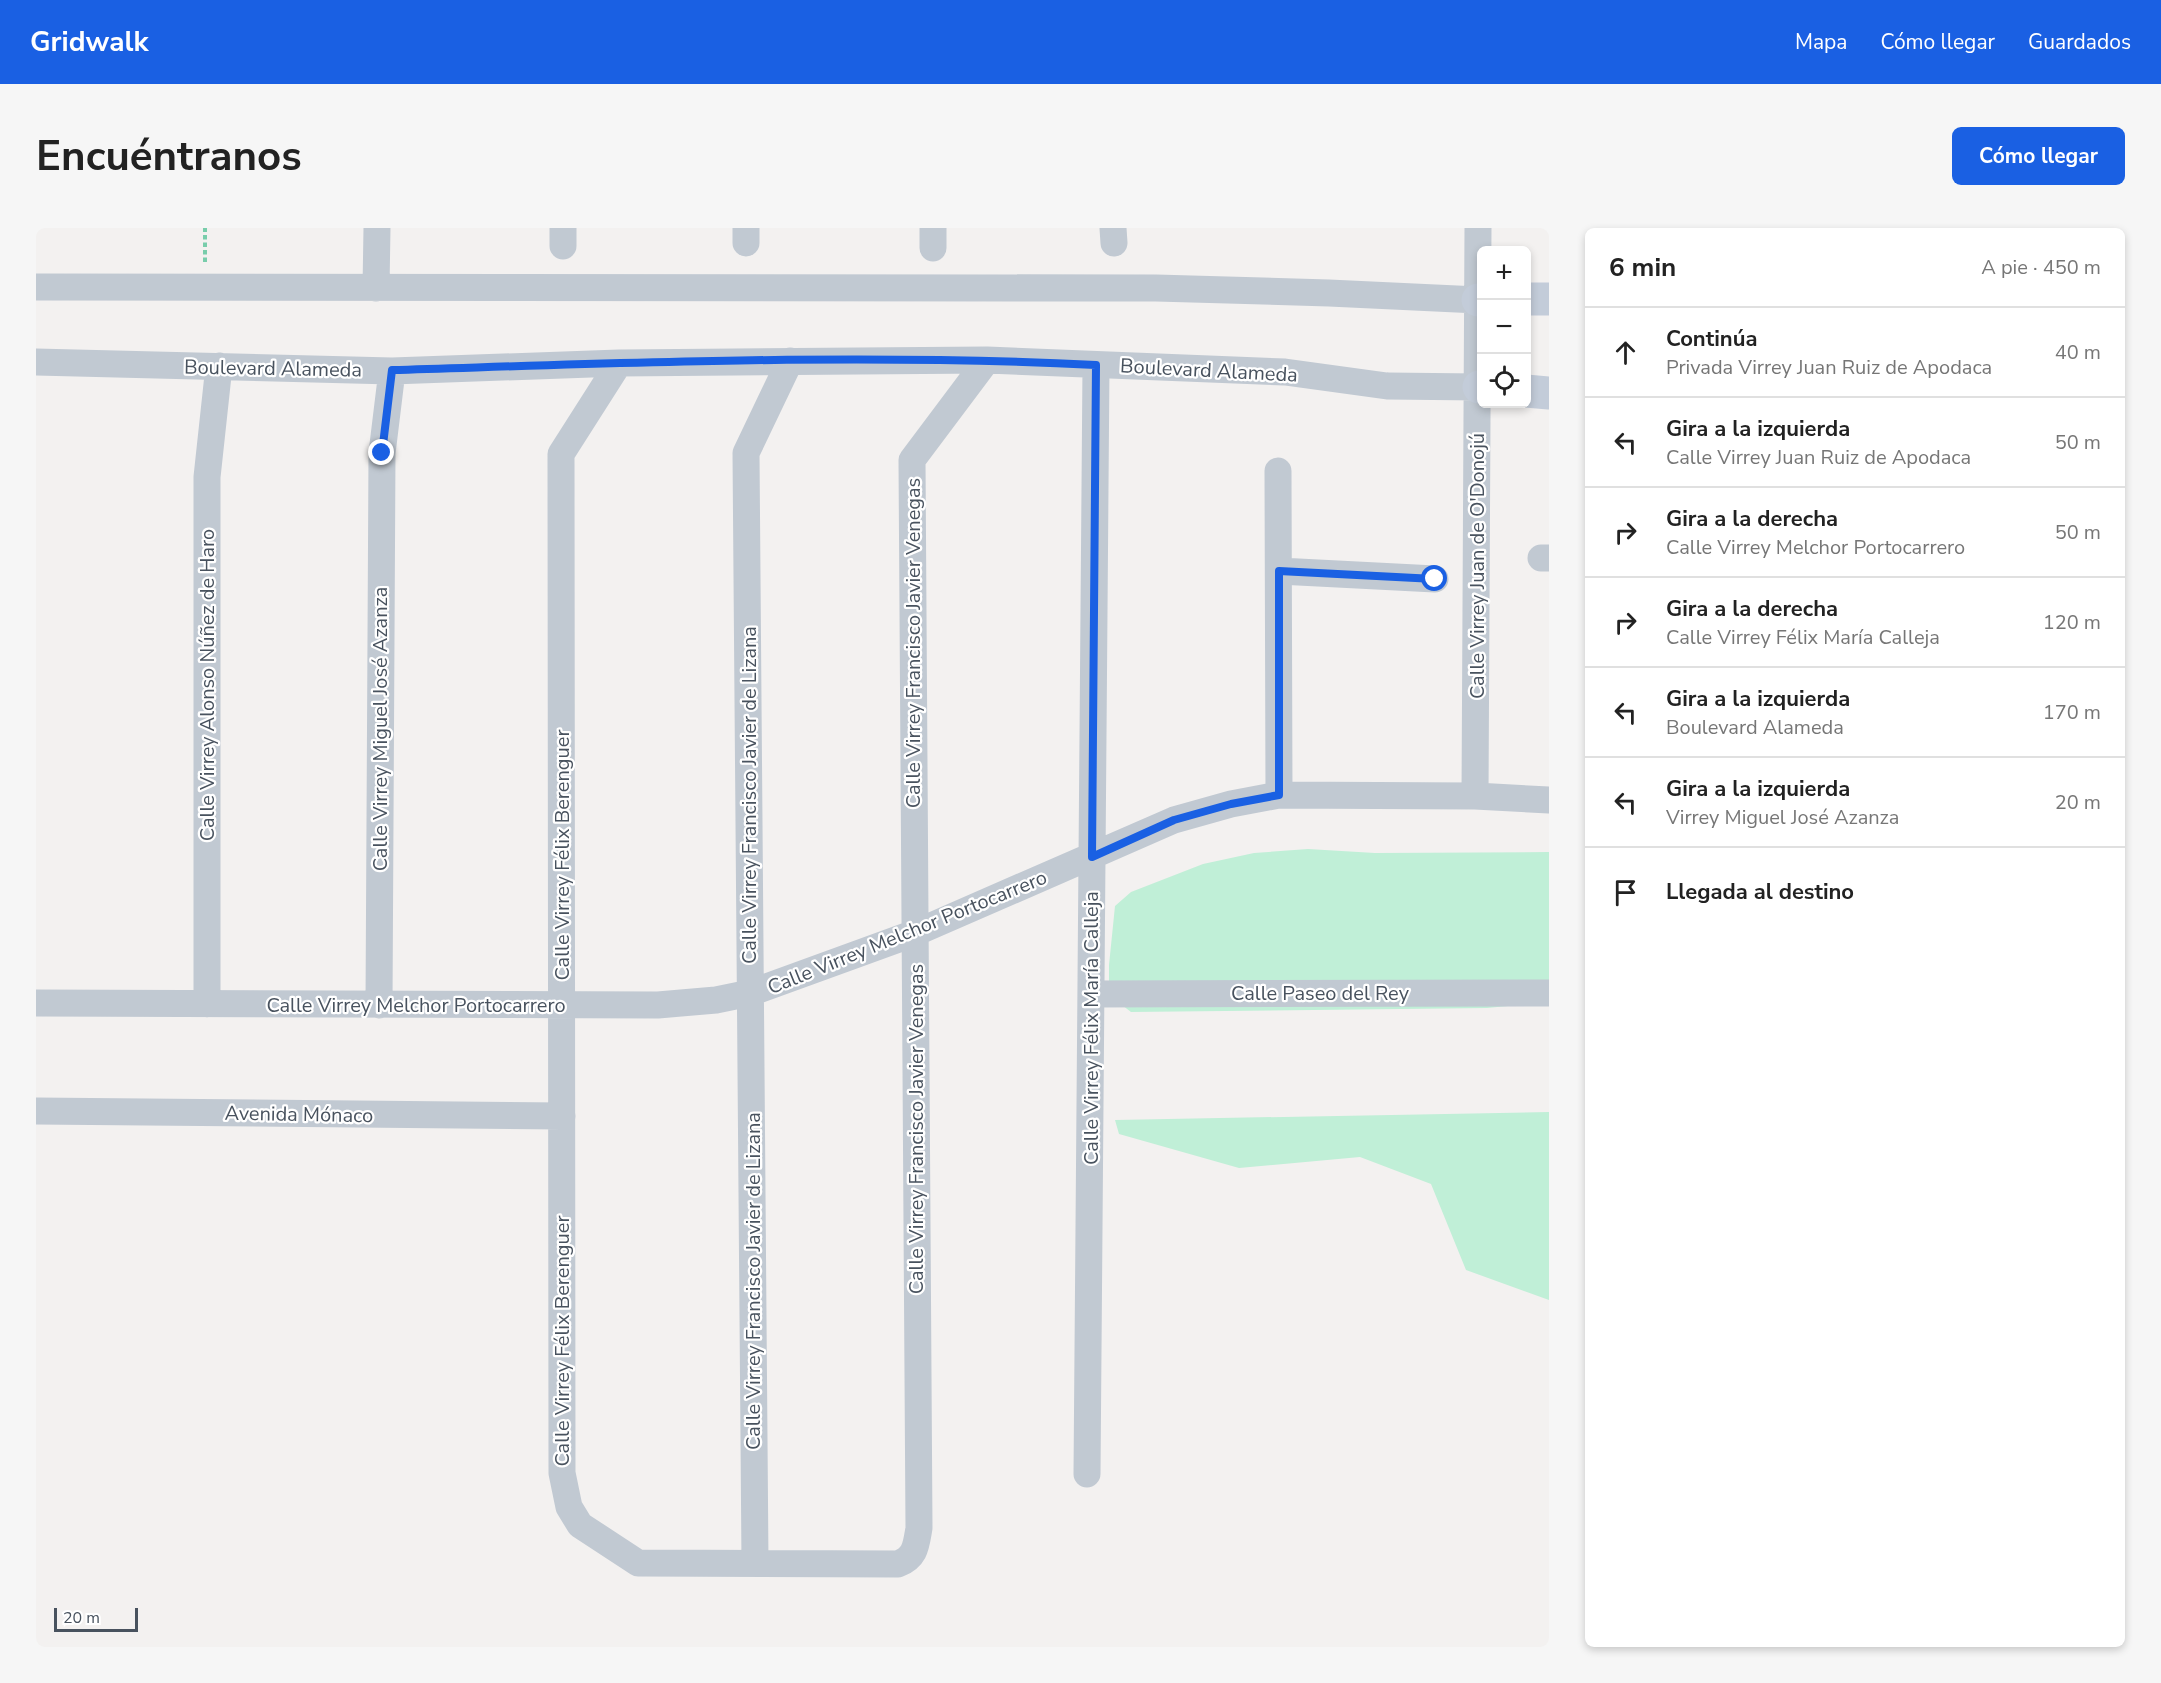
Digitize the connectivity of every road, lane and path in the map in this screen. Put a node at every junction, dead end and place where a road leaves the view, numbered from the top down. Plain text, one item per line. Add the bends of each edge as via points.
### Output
1 (377, 228) edge
2 (1478, 228) edge
3 (1478, 246) edge
4 (36, 287) edge
5 (376, 288) junction
6 (1549, 298) edge
7 (1531, 299) edge
8 (1477, 300) edge
9 (987, 360) junction
10 (790, 361) junction
11 (36, 362) edge
12 (619, 363) junction
13 (1096, 365) junction
14 (219, 366) junction
15 (392, 370) junction
16 (1477, 387) edge
17 (1531, 391) edge
18 (1549, 393) edge
19 (1480, 408) edge
20 (1278, 471) dead end
21 (1279, 571) junction
22 (1435, 579) dead end
23 (1279, 795) junction
24 (1475, 796) junction
25 (1549, 800) edge
26 (1092, 857) junction
27 (915, 933) junction
28 (750, 993) junction
29 (1549, 993) edge
30 (1091, 994) junction
31 (36, 1003) edge
32 (207, 1005) junction
33 (379, 1005) junction
34 (562, 1005) junction
35 (36, 1111) edge
36 (562, 1116) junction
37 (1087, 1474) dead end
38 (569, 1508) joint
39 (755, 1563) junction

1 - 5 street
2 - 3 street, Calle Virrey Juan de O'Donojú
4 - 5 street
5 - 8 street via 1156,288
6 - 7 street
9 - 10 street, Boulevard Alameda
9 - 13 street, Boulevard Alameda
9 - 27 street, Calle Virrey Francisco Javier Venegas via 912,460
10 - 12 street, Boulevard Alameda
10 - 28 street, Calle Virrey Francisco Javier de Lizana via 746,453
11 - 14 street, Boulevard Alameda
12 - 15 street, Boulevard Alameda
12 - 34 street, Calle Virrey Félix Berenguer via 561,454
13 - 16 street, Boulevard Alameda via 1285,372 1387,386
13 - 26 street, Calle Virrey Félix María Calleja
14 - 15 street, Boulevard Alameda
14 - 32 street, Calle Virrey Alonso Núñez de Haro via 207,477
15 - 33 street, Calle Virrey Miguel José Azanza via 382,453
17 - 18 street
19 - 24 street, Calle Virrey Juan de O'Donojú
20 - 21 street
21 - 22 street
21 - 23 street
23 - 24 street, Calle Virrey Melchor Portocarrero
23 - 26 street, Calle Virrey Melchor Portocarrero via 1174,820
24 - 25 street, Calle Virrey Melchor Portocarrero
26 - 27 street, Calle Virrey Melchor Portocarrero
26 - 30 street, Calle Virrey Félix María Calleja
27 - 28 street, Calle Virrey Melchor Portocarrero
27 - 39 street, Calle Virrey Francisco Javier Venegas via 919,1528 913,1555 898,1564
28 - 34 street, Calle Virrey Melchor Portocarrero via 658,1005
28 - 39 street, Calle Virrey Francisco Javier de Lizana
29 - 30 street, Calle Paseo del Rey
30 - 37 street, Calle Virrey Félix María Calleja
31 - 32 street, Calle Virrey Melchor Portocarrero
32 - 33 street, Calle Virrey Melchor Portocarrero
33 - 34 street, Calle Virrey Melchor Portocarrero
34 - 36 street, Calle Virrey Félix Berenguer
35 - 36 street, Avenida Mónaco
36 - 38 street, Calle Virrey Félix Berenguer via 562,1473
38 - 39 street, Calle Virrey Francisco Javier Venegas via 580,1525 638,1563

